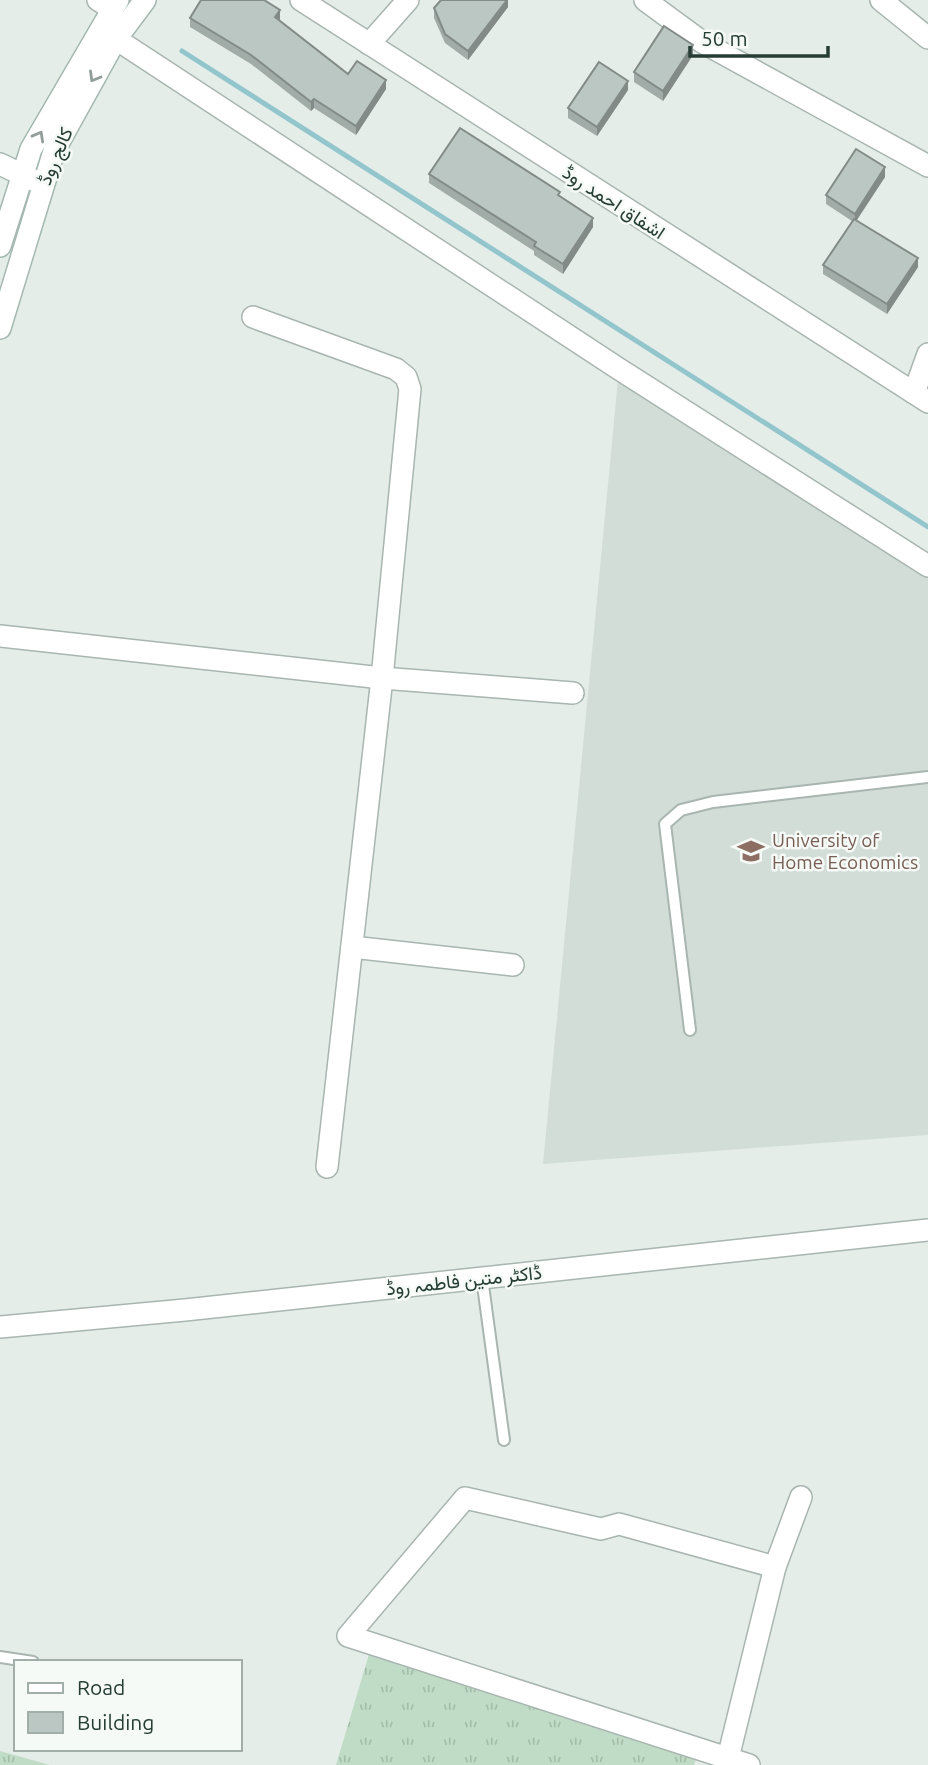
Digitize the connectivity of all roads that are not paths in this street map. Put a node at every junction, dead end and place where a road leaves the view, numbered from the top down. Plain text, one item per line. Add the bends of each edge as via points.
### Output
1 (145, 0) edge
2 (302, 0) edge
3 (408, 0) edge
4 (645, 0) edge
5 (881, 0) edge
6 (109, 3) edge
7 (928, 38) edge
8 (116, 39) junction
9 (369, 44) junction
10 (0, 164) edge
11 (928, 166) edge
12 (22, 174) junction
13 (42, 184) junction
14 (8, 192) edge
15 (36, 205) junction
16 (0, 246) edge
17 (253, 317) dead end
18 (0, 328) edge
19 (928, 354) edge
20 (921, 397) edge
21 (928, 566) edge
22 (0, 636) edge
23 (382, 678) junction
24 (573, 693) dead end
25 (928, 777) edge
26 (352, 947) junction
27 (513, 965) dead end
28 (690, 1030) dead end
29 (327, 1167) dead end
30 (928, 1230) edge
31 (482, 1278) junction
32 (0, 1327) edge
33 (504, 1440) dead end
34 (801, 1497) dead end
35 (775, 1567) junction
36 (0, 1657) edge
37 (20, 1660) edge
38 (728, 1758) junction
39 (749, 1765) edge

1 - 8 street, کالج روڈ
2 - 9 street, اشفاق احمد روڈ
3 - 9 street
4 - 11 street via 702,42
5 - 7 street
12 -> 6 street, کالج روڈ
8 -> 13 street, کالج روڈ via 63,133
8 - 21 street
9 - 20 street, اشفاق احمد روڈ
10 - 12 street
12 - 13 street
12 - 14 street, کالج روڈ
13 - 15 street, کالج روڈ
14 - 15 street
14 - 16 street, کالج روڈ
15 - 18 street, کالج روڈ
17 - 23 street via 396,369 406,377 410,390
19 - 20 street
22 - 23 street
23 - 24 street
23 - 26 street
25 - 28 lane via 713,802 681,810 666,824
26 - 27 street
26 - 29 street
30 - 31 street, ڈاکٹر متین فاطمہ روڈ
31 - 32 street, ڈاکٹر متین فاطمہ روڈ
31 - 33 lane
34 - 35 street
35 - 38 street
35 - 38 street via 619,1524 601,1529 465,1498 348,1636
36 - 37 lane
38 - 39 street

